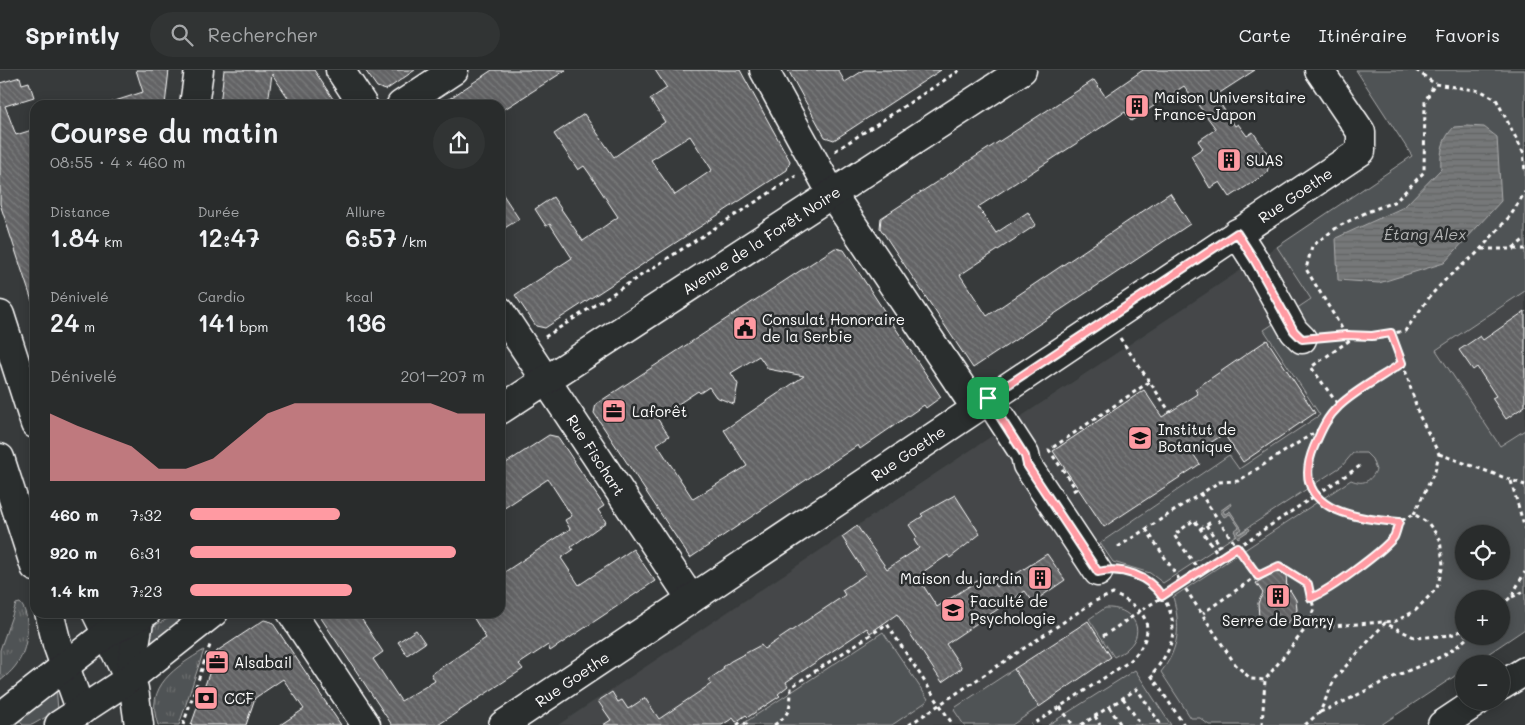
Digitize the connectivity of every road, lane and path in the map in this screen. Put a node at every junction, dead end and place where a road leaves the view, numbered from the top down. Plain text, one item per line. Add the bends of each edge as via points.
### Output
1 (198, 70) edge
2 (340, 70) edge
3 (454, 70) edge
4 (764, 70) edge
5 (960, 70) edge
6 (1022, 70) edge
7 (1319, 70) edge
8 (1416, 70) edge
9 (1435, 84) junction
10 (195, 100) edge
11 (360, 100) edge
12 (409, 100) edge
13 (815, 164) junction
14 (1525, 171) edge
15 (1525, 192) edge
16 (832, 194) junction
17 (1237, 233) junction
18 (1525, 239) edge
19 (1482, 248) junction
20 (1512, 249) junction
21 (1525, 249) edge
22 (0, 316) edge
23 (505, 319) edge
24 (1107, 320) junction
25 (1391, 333) junction
26 (1346, 335) junction
27 (1356, 336) junction
28 (1302, 339) joint
29 (525, 349) junction
30 (1402, 363) junction
31 (546, 380) junction
32 (1150, 382) junction
33 (982, 403) junction
34 (1340, 406) junction
35 (505, 407) edge
36 (30, 409) edge
37 (1170, 412) dead end
38 (1320, 430) junction
39 (1439, 454) junction
40 (0, 458) edge
41 (1360, 466) dead end
42 (1511, 480) junction
43 (1525, 486) edge
44 (1071, 492) dead end
45 (1200, 494) junction
46 (1315, 496) junction
47 (1414, 514) junction
48 (1211, 522) dead end
49 (1399, 522) junction
50 (1206, 525) junction
51 (1146, 529) junction
52 (1200, 529) junction
53 (1525, 529) edge
54 (1118, 547) dead end
55 (1237, 547) junction
56 (1214, 548) junction
57 (30, 551) edge
58 (1221, 558) junction
59 (1098, 572) joint
60 (1200, 572) junction
61 (1525, 572) edge
62 (1258, 576) junction
63 (1183, 583) junction
64 (1525, 591) edge
65 (1162, 596) junction
66 (1511, 597) joint
67 (1311, 598) junction
68 (691, 599) junction
69 (1141, 610) junction
70 (1203, 613) junction
71 (50, 618) edge
72 (124, 618) edge
73 (141, 618) edge
74 (295, 618) edge
75 (101, 623) edge
76 (1385, 623) junction
77 (213, 624) edge
78 (1306, 628) junction
79 (1455, 633) edge
80 (1103, 636) dead end
81 (1460, 645) edge
82 (66, 664) junction
83 (1525, 671) edge
84 (129, 679) junction
85 (1265, 680) junction
86 (1510, 680) edge
87 (1123, 698) junction
88 (939, 705) junction
89 (1060, 706) junction
90 (1109, 707) junction
91 (1464, 710) edge
92 (1320, 712) junction
93 (1095, 716) junction
94 (0, 717) edge
95 (75, 720) edge
96 (779, 724) edge
97 (139, 725) edge
98 (183, 725) edge
99 (366, 725) edge
100 (503, 725) edge
101 (737, 725) edge
102 (749, 725) edge
103 (774, 725) edge
104 (909, 725) edge
105 (953, 725) edge
106 (1032, 725) edge
107 (1073, 725) edge
108 (1081, 725) edge
109 (1100, 725) edge
110 (1121, 725) edge
111 (1141, 725) edge
112 (1161, 725) edge
113 (1184, 725) edge
114 (1262, 725) edge
115 (1306, 725) edge
116 (1442, 725) edge

1 - 10 street
2 - 11 street
3 - 12 street
4 - 13 street
5 - 13 path
6 - 16 street, Avenue de la Forêt Noire
7 - 17 street, Rue Goethe via 1361,132 1361,151
8 - 9 path
9 - 14 path via 1481,91 1496,99 1523,152
9 - 26 path via 1425,101 1424,172 1396,201 1339,226 1312,246 1306,268
13 - 16 street
13 - 29 path
15 - 19 path via 1511,215
16 - 31 street, Avenue de la Forêt Noire
16 - 33 street
17 - 24 street, Rue Goethe
17 - 28 street via 1294,331
18 - 20 path
19 - 20 path
19 - 25 path via 1431,295 1405,331
20 - 21 path
22 - 36 street
23 - 29 street, Rue Fischart
24 - 32 path
24 - 33 street, Rue Goethe
25 - 27 path
25 - 30 path
26 - 27 path
26 - 28 path
27 - 34 path via 1311,367
29 - 31 street, Rue Fischart
30 - 34 path
30 - 39 path via 1419,415
31 - 35 street, Avenue de la Forêt Noire
31 - 68 street, Rue Fischart
32 - 37 path
32 - 44 path via 1049,450 1076,489
33 - 59 street via 1025,456 1027,465
33 - 68 street, Rue Goethe
34 - 38 path
38 - 45 path via 1238,481 1219,482
38 - 46 path via 1307,472
39 - 42 path
39 - 47 path via 1435,471
40 - 57 street
41 - 46 path
42 - 43 path
42 - 53 path
45 - 51 path
45 - 55 path
46 - 49 path via 1341,514
46 - 55 path
47 - 49 path
47 - 76 path via 1428,523 1440,539 1443,565 1436,588 1414,610 1396,622
48 - 50 path
49 - 67 path via 1394,536 1361,566 1324,593
50 - 52 path
50 - 56 path via 1220,545
51 - 54 path
51 - 63 path
52 - 56 path
52 - 60 path via 1194,520 1174,535
55 - 58 path
55 - 62 path
56 - 58 path
58 - 60 path
59 - 65 path via 1108,569 1135,574
60 - 63 path
61 - 66 path
62 - 67 path via 1279,566 1308,584
62 - 70 path
63 - 65 path
63 - 70 path
64 - 66 path
65 - 69 path
65 - 113 path via 1170,607 1173,632 1166,655 1151,675
67 - 78 path via 1314,609
68 - 100 street, Rue Goethe
69 - 80 path
69 - 88 path via 1113,594 1095,601
69 - 89 path via 1147,634 1142,649 1130,661
70 - 85 path via 1235,664 1251,679
71 - 82 street
72 - 75 street
73 - 84 street
74 - 99 street
75 - 82 street
75 - 84 street
76 - 78 path
76 - 79 path via 1416,638
76 - 92 path via 1335,678
77 - 84 street
77 - 98 path
78 - 85 path
81 - 92 path via 1430,664 1405,672
82 - 94 street
82 - 95 street
83 - 86 street
84 - 95 street
84 - 97 street via 134,689
85 - 114 path
87 - 90 path
87 - 111 path
87 - 112 path via 1137,689
88 - 96 path via 887,624 791,687 786,718
88 - 104 path
88 - 105 path
89 - 106 path
89 - 107 path
90 - 93 path
90 - 110 path
91 - 116 street
92 - 115 path
93 - 108 path
93 - 109 path
96 - 103 path
101 - 102 path via 741,722

